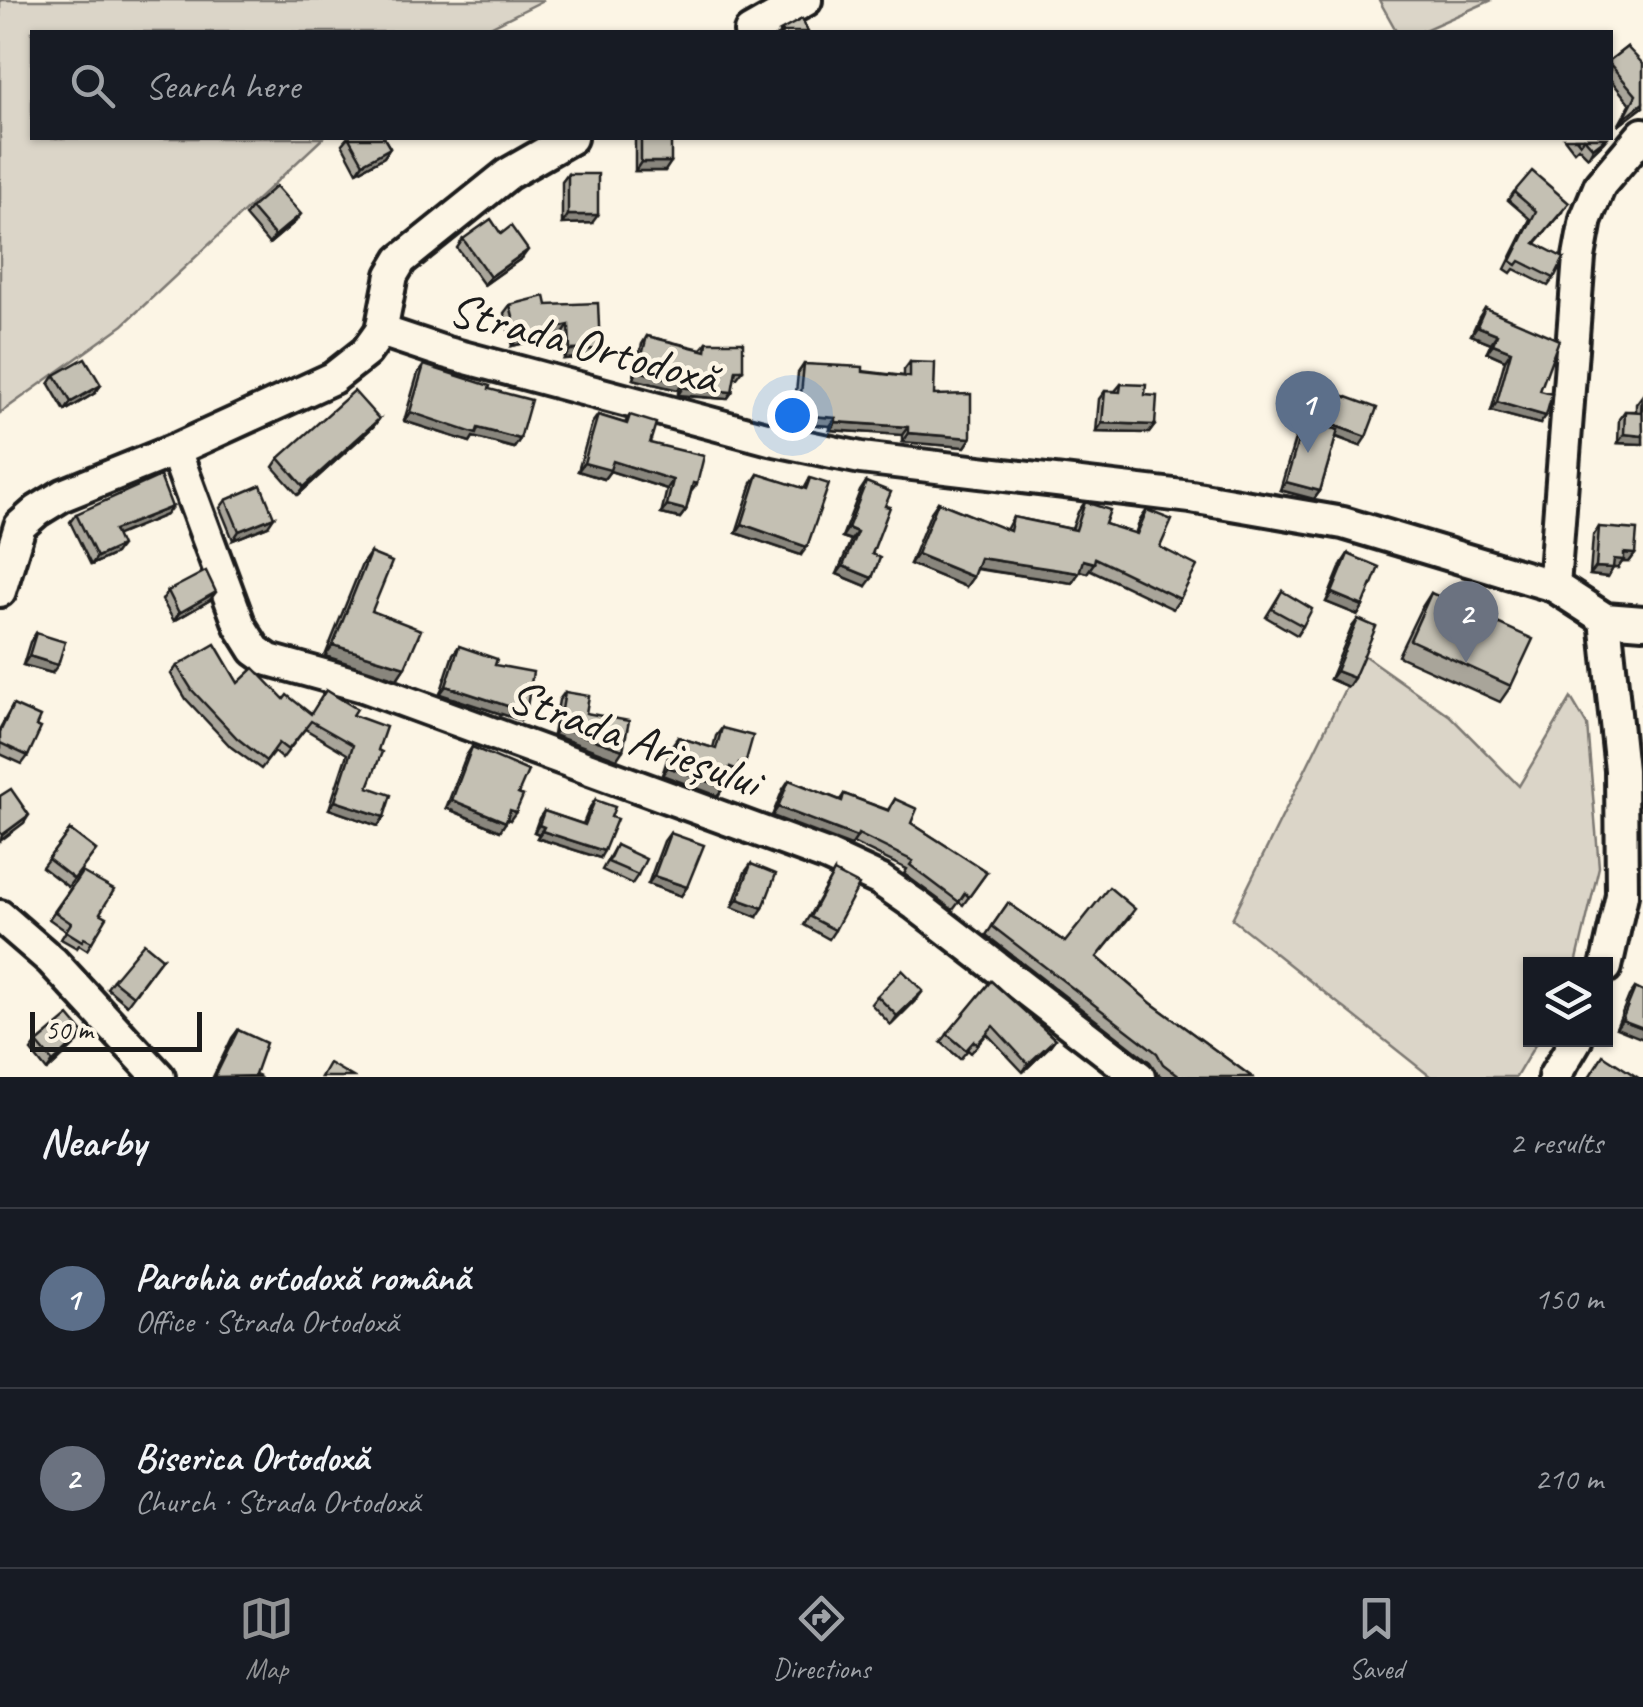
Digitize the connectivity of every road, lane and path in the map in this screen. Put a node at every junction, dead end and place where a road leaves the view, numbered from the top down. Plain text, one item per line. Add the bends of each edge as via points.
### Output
1 (806, 0) edge
2 (754, 30) edge
3 (1643, 134) edge
4 (568, 140) edge
5 (381, 331) junction
6 (175, 450) junction
7 (1554, 586) junction
8 (0, 591) edge
9 (1605, 619) junction
10 (1643, 622) edge
11 (0, 916) edge
12 (1608, 957) edge
13 (1572, 1047) edge
14 (159, 1077) edge
15 (1139, 1077) edge
16 (1554, 1077) edge

1 - 2 street
3 - 7 street via 1600,185 1578,257
4 - 5 street via 508,174 401,260
5 - 6 street, Strada Ortodoxă via 333,378
5 - 7 street, Strada Ortodoxă via 770,440 1343,522
6 - 8 street, Strada Ortodoxă via 37,511 20,526
6 - 15 street, Strada Arieșului via 240,626 268,660 363,686 880,880
7 - 9 street, Strada Ortodoxă
9 - 10 street, Strada Ortodoxă
9 - 12 street via 1621,770 1622,895
11 - 14 street via 52,961
13 - 16 street

